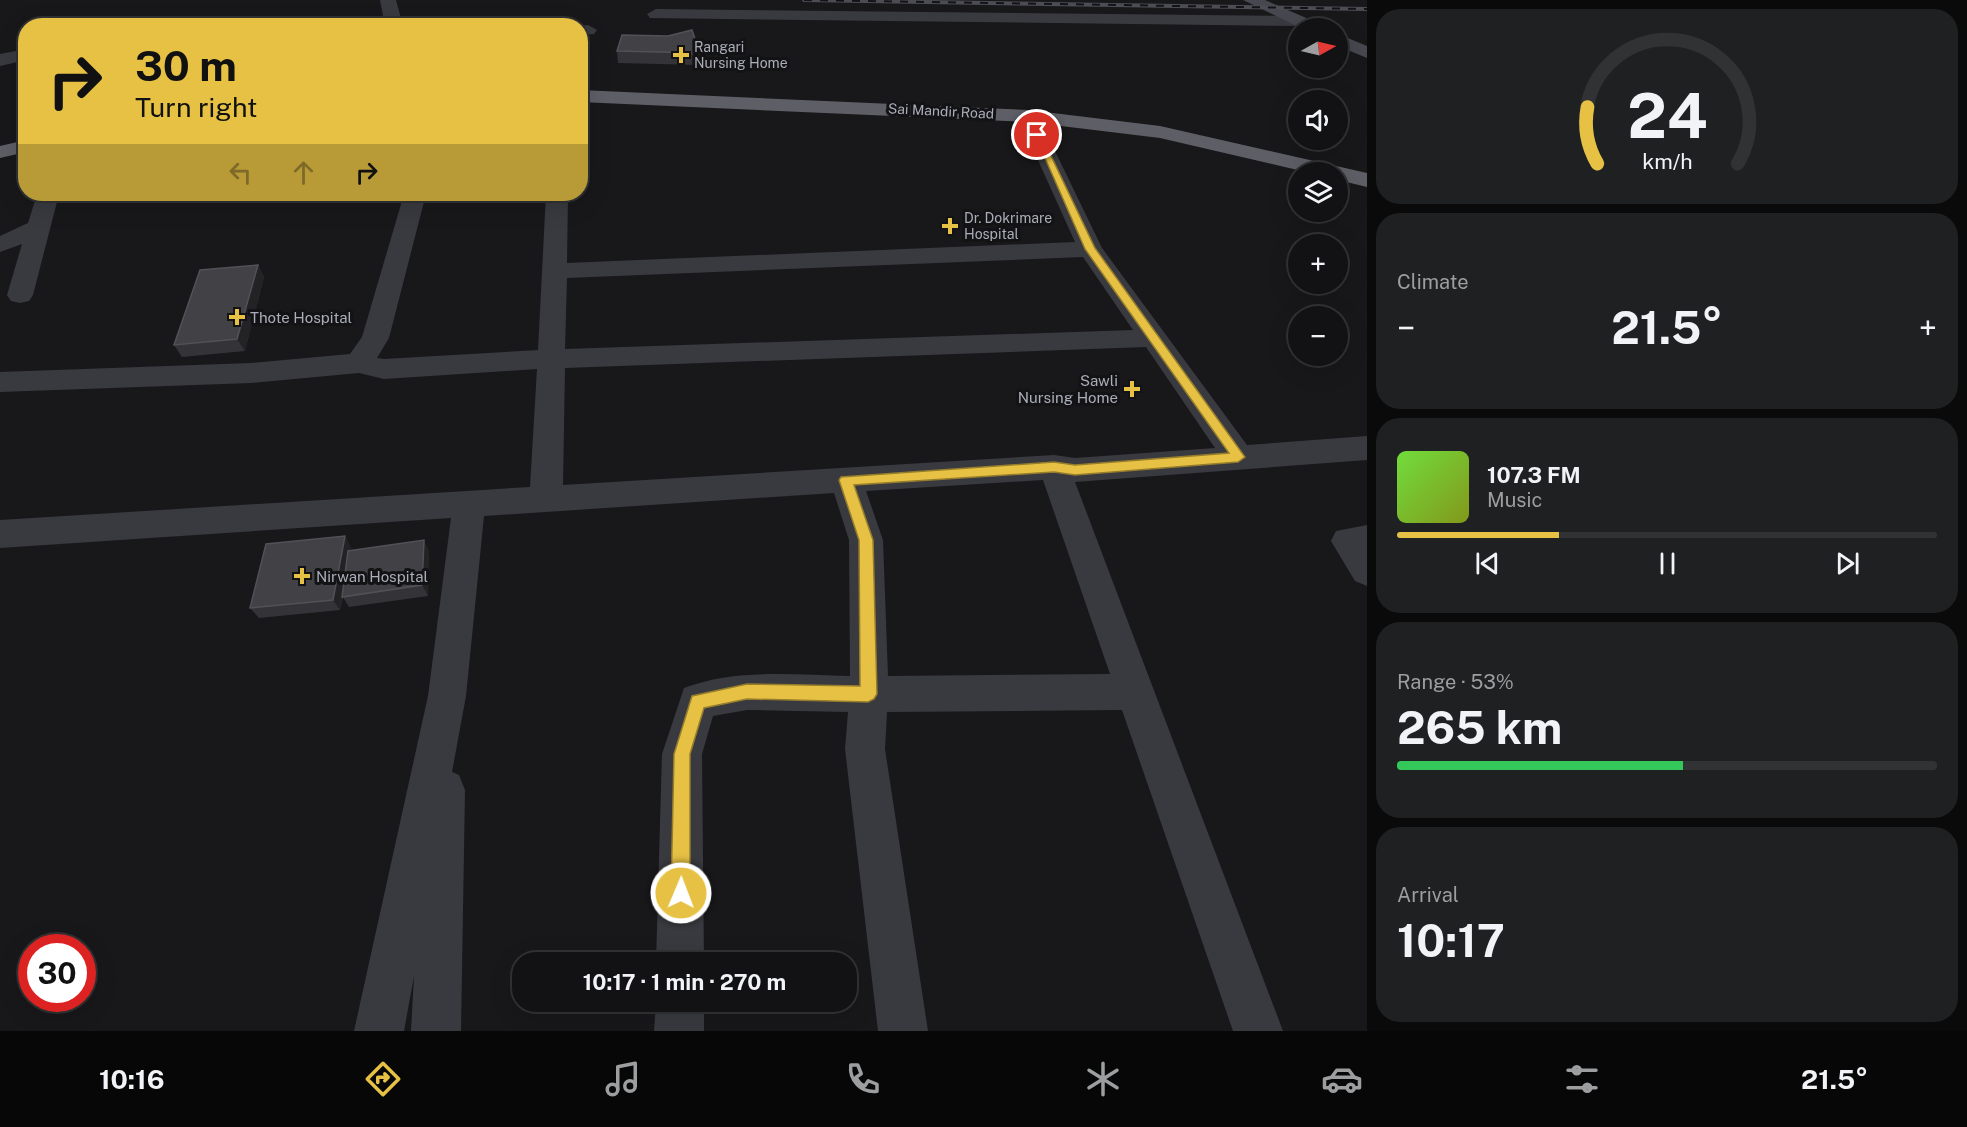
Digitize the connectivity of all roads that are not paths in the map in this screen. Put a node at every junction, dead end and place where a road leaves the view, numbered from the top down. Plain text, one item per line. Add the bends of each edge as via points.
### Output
1 (388, 0) edge
2 (1251, 0) edge
3 (656, 14) dead end
4 (392, 18) edge
5 (1291, 18) edge
6 (1288, 21) edge
7 (1348, 44) edge
8 (1367, 53) edge
9 (18, 56) edge
10 (0, 60) edge
11 (588, 84) edge
12 (895, 90) dead end
13 (994, 95) dead end
14 (588, 96) edge
15 (1028, 116) junction
16 (18, 131) edge
17 (0, 135) edge
18 (18, 148) edge
19 (0, 152) edge
20 (1367, 163) edge
21 (1367, 180) edge
22 (46, 201) edge
23 (413, 201) edge
24 (557, 201) edge
25 (39, 227) junction
26 (0, 245) edge
27 (1090, 249) junction
28 (554, 271) junction
29 (20, 295) dead end
30 (1153, 338) junction
31 (551, 359) junction
32 (359, 363) junction
33 (0, 382) edge
34 (1367, 448) edge
35 (1238, 457) junction
36 (1054, 467) junction
37 (846, 480) junction
38 (546, 500) junction
39 (469, 503) junction
40 (0, 534) edge
41 (1367, 539) edge
42 (1367, 571) edge
43 (1135, 692) junction
44 (868, 694) junction
45 (447, 696) junction
46 (680, 952) edge
47 (680, 1012) edge
48 (379, 1031) edge
49 (436, 1031) edge
50 (679, 1031) edge
51 (903, 1031) edge
52 (1258, 1031) edge

1 - 4 street
2 - 5 main road
3 - 6 street
7 - 8 main road
9 - 10 street
11 - 12 highway, Sai Mandir Road
13 - 20 highway, Sai Mandir Road via 1176,118
14 - 15 highway, Sai Mandir Road
15 - 21 highway, Sai Mandir Road via 1160,132
15 - 27 street
16 - 17 highway
18 - 19 highway
22 - 25 street
23 - 32 street via 375,338
24 - 28 street
25 - 26 street
25 - 29 street
27 - 28 street
27 - 30 street
28 - 31 street
30 - 31 street
30 - 35 street
31 - 32 street via 384,369
31 - 38 street
32 - 33 street via 251,373
34 - 35 street
35 - 36 street via 1075,470
36 - 37 street
36 - 43 street
37 - 38 street
37 - 44 street via 866,540
38 - 39 street
39 - 40 street
39 - 45 street
41 - 42 street via 1348,541
43 - 44 street
43 - 52 street
44 - 46 street via 747,692 698,701 682,754
44 - 51 street via 865,749
45 - 48 street
45 - 49 street
47 - 50 street

